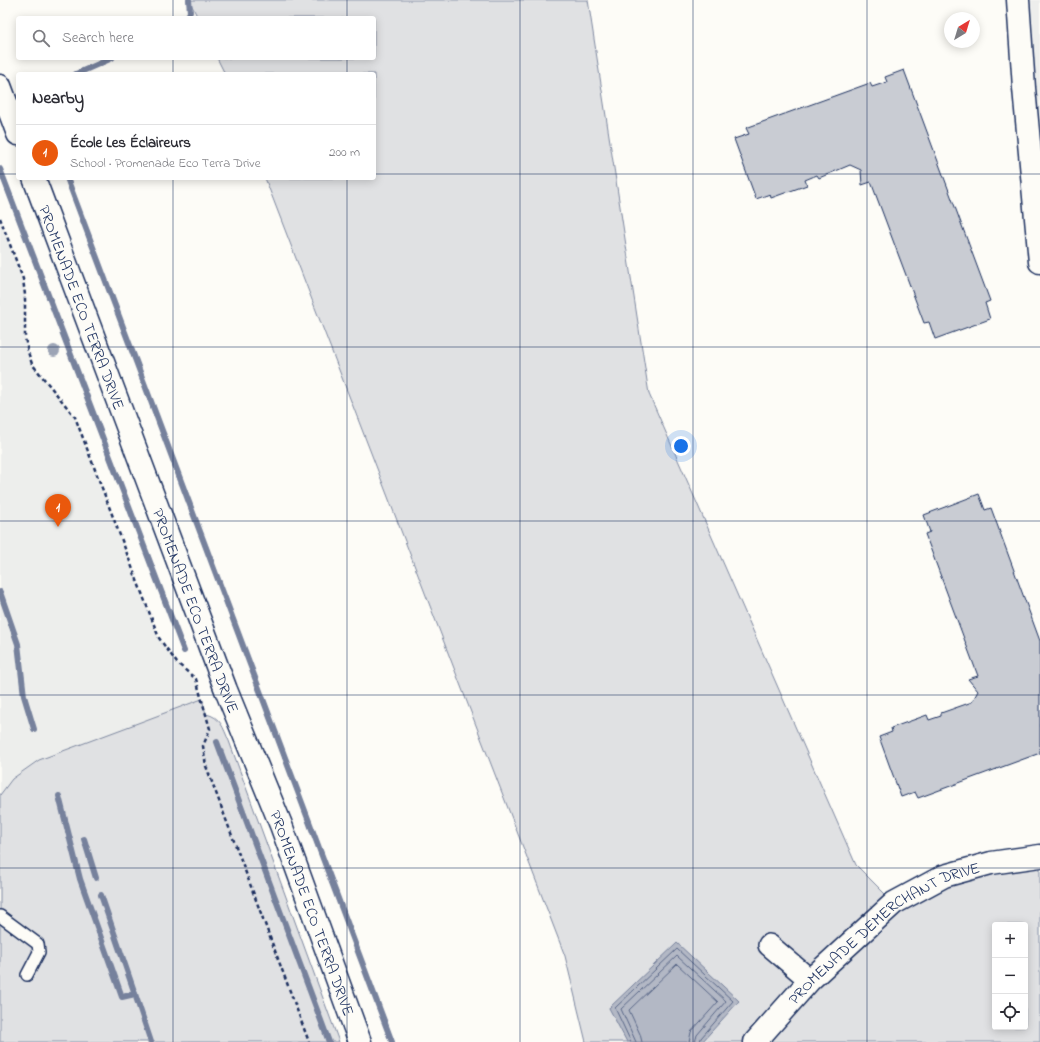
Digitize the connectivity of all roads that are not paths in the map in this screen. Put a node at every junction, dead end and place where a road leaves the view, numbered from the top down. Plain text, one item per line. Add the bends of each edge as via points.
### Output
1 (1018, 0) edge
2 (0, 86) edge
3 (16, 129) edge
4 (35, 180) edge
5 (1040, 262) edge
6 (1038, 858) edge
7 (0, 916) edge
8 (769, 945) dead end
9 (27, 975) dead end
10 (810, 980) junction
11 (360, 1042) edge
12 (755, 1042) edge

1 - 5 street via 1024,96
2 - 3 street
4 - 11 street, PROMENADE ECO TERRA DRIVE via 223,683 281,825
6 - 10 street, PROMENADE DEMERCHANT DRIVE via 991,863 944,876 894,903
7 - 9 lane via 38,944 39,952
8 - 10 street
10 - 12 street, PROMENADE DEMERCHANT DRIVE

